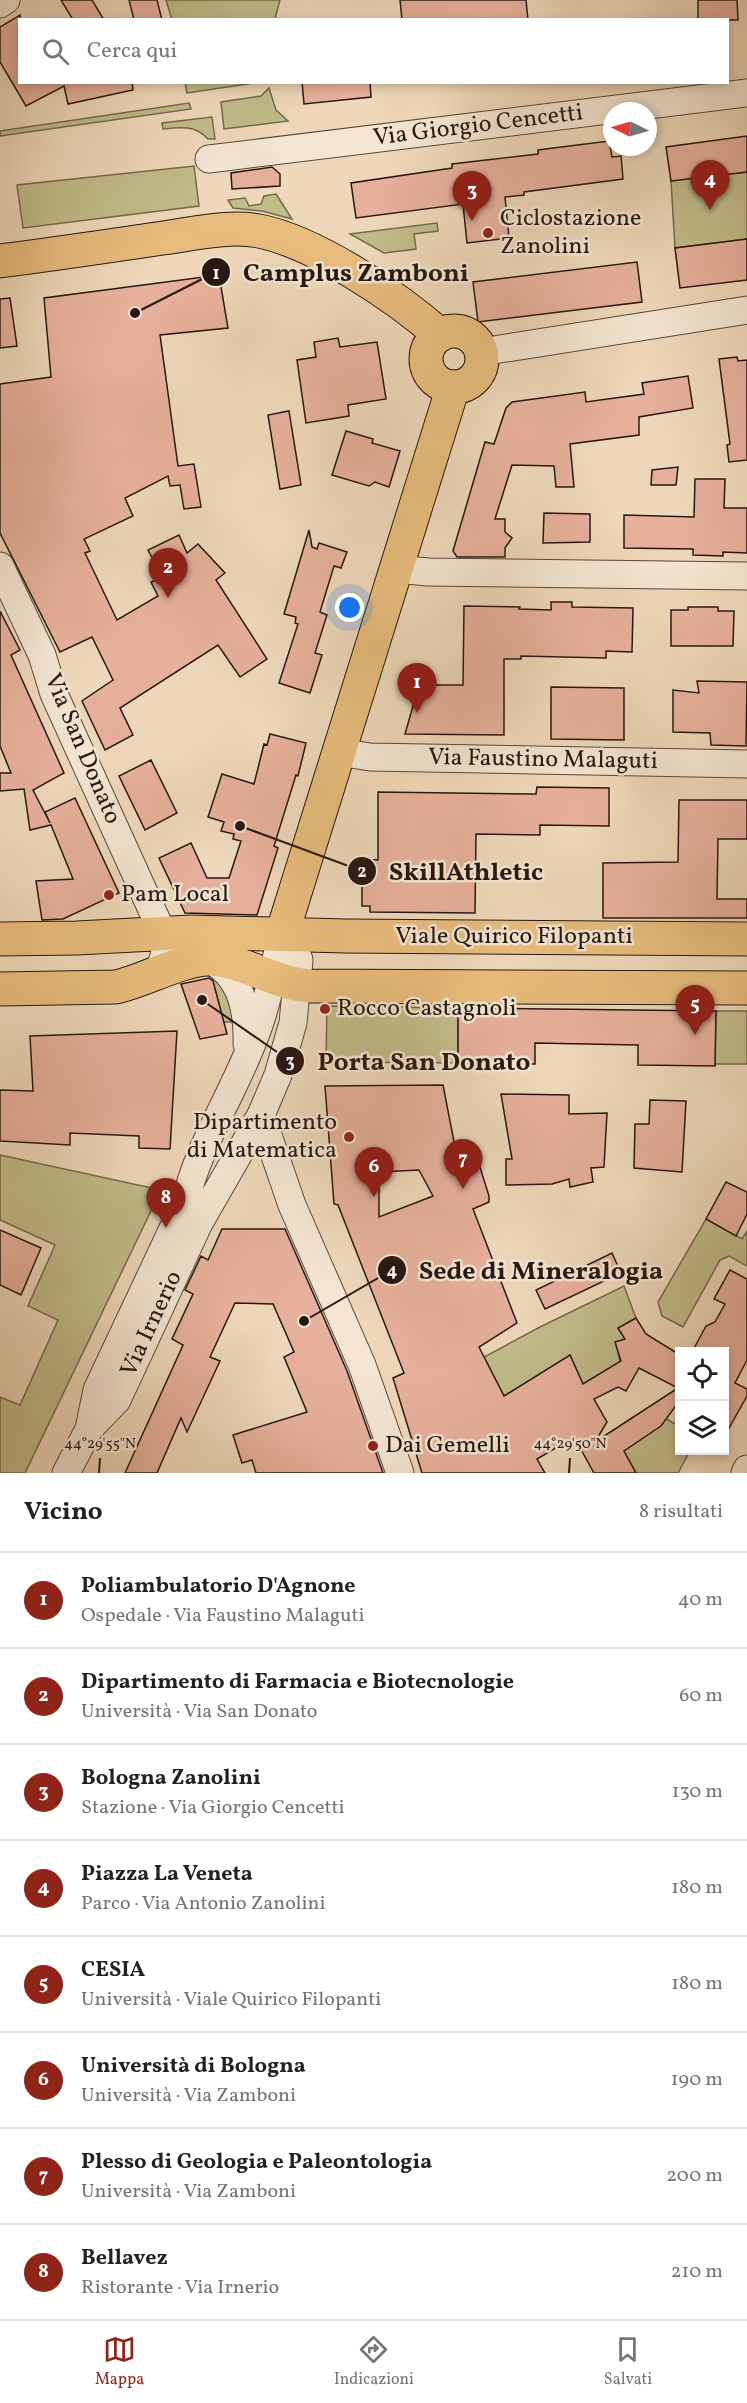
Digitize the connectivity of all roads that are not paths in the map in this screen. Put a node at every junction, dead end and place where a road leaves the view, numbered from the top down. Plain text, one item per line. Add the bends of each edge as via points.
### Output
1 (6, 0) edge
2 (0, 4) edge
3 (747, 93) edge
4 (209, 159) dead end
5 (0, 261) edge
6 (747, 310) edge
7 (440, 335) junction
8 (481, 352) junction
9 (453, 387) junction
10 (0, 566) edge
11 (396, 569) junction
12 (747, 576) edge
13 (339, 752) junction
14 (747, 764) edge
15 (162, 932) junction
16 (282, 934) junction
17 (0, 939) edge
18 (747, 939) edge
19 (207, 959) junction
20 (158, 974) junction
21 (284, 981) junction
22 (747, 988) edge
23 (0, 989) edge
24 (244, 1061) junction
25 (261, 1115) junction
26 (195, 1208) junction
27 (66, 1473) edge
28 (400, 1473) edge

1 - 2 street
3 - 4 street, Via Giorgio Cencetti
5 - 7 main road via 215,231 257,231 324,256 411,310
6 - 8 street
7 - 8 main road via 468,335
7 - 9 main road via 428,348 427,366 436,381
8 - 9 main road via 482,361 475,377
9 - 11 main road
10 - 15 street, Via San Donato
11 - 12 street
11 - 13 main road
13 - 14 street, Via Faustino Malaguti via 370,757
13 - 16 main road
15 - 16 main road, Viale Quirico Filopanti
15 - 17 main road, Viale Quirico Filopanti
15 - 20 street via 165,953
16 - 18 main road, Viale Quirico Filopanti
16 - 21 street via 297,950 299,960
19 - 20 main road
19 - 21 main road via 240,965
19 - 24 street via 222,965 240,994 246,1018
20 - 23 main road via 116,987
21 - 22 main road, Viale Quirico Filopanti
21 - 24 street
21 - 25 street via 289,1045
24 - 26 street via 188,1187
25 - 26 street via 244,1142 214,1169
25 - 28 street via 292,1205 362,1365
26 - 27 street, Via Irnerio via 97,1390 89,1429

